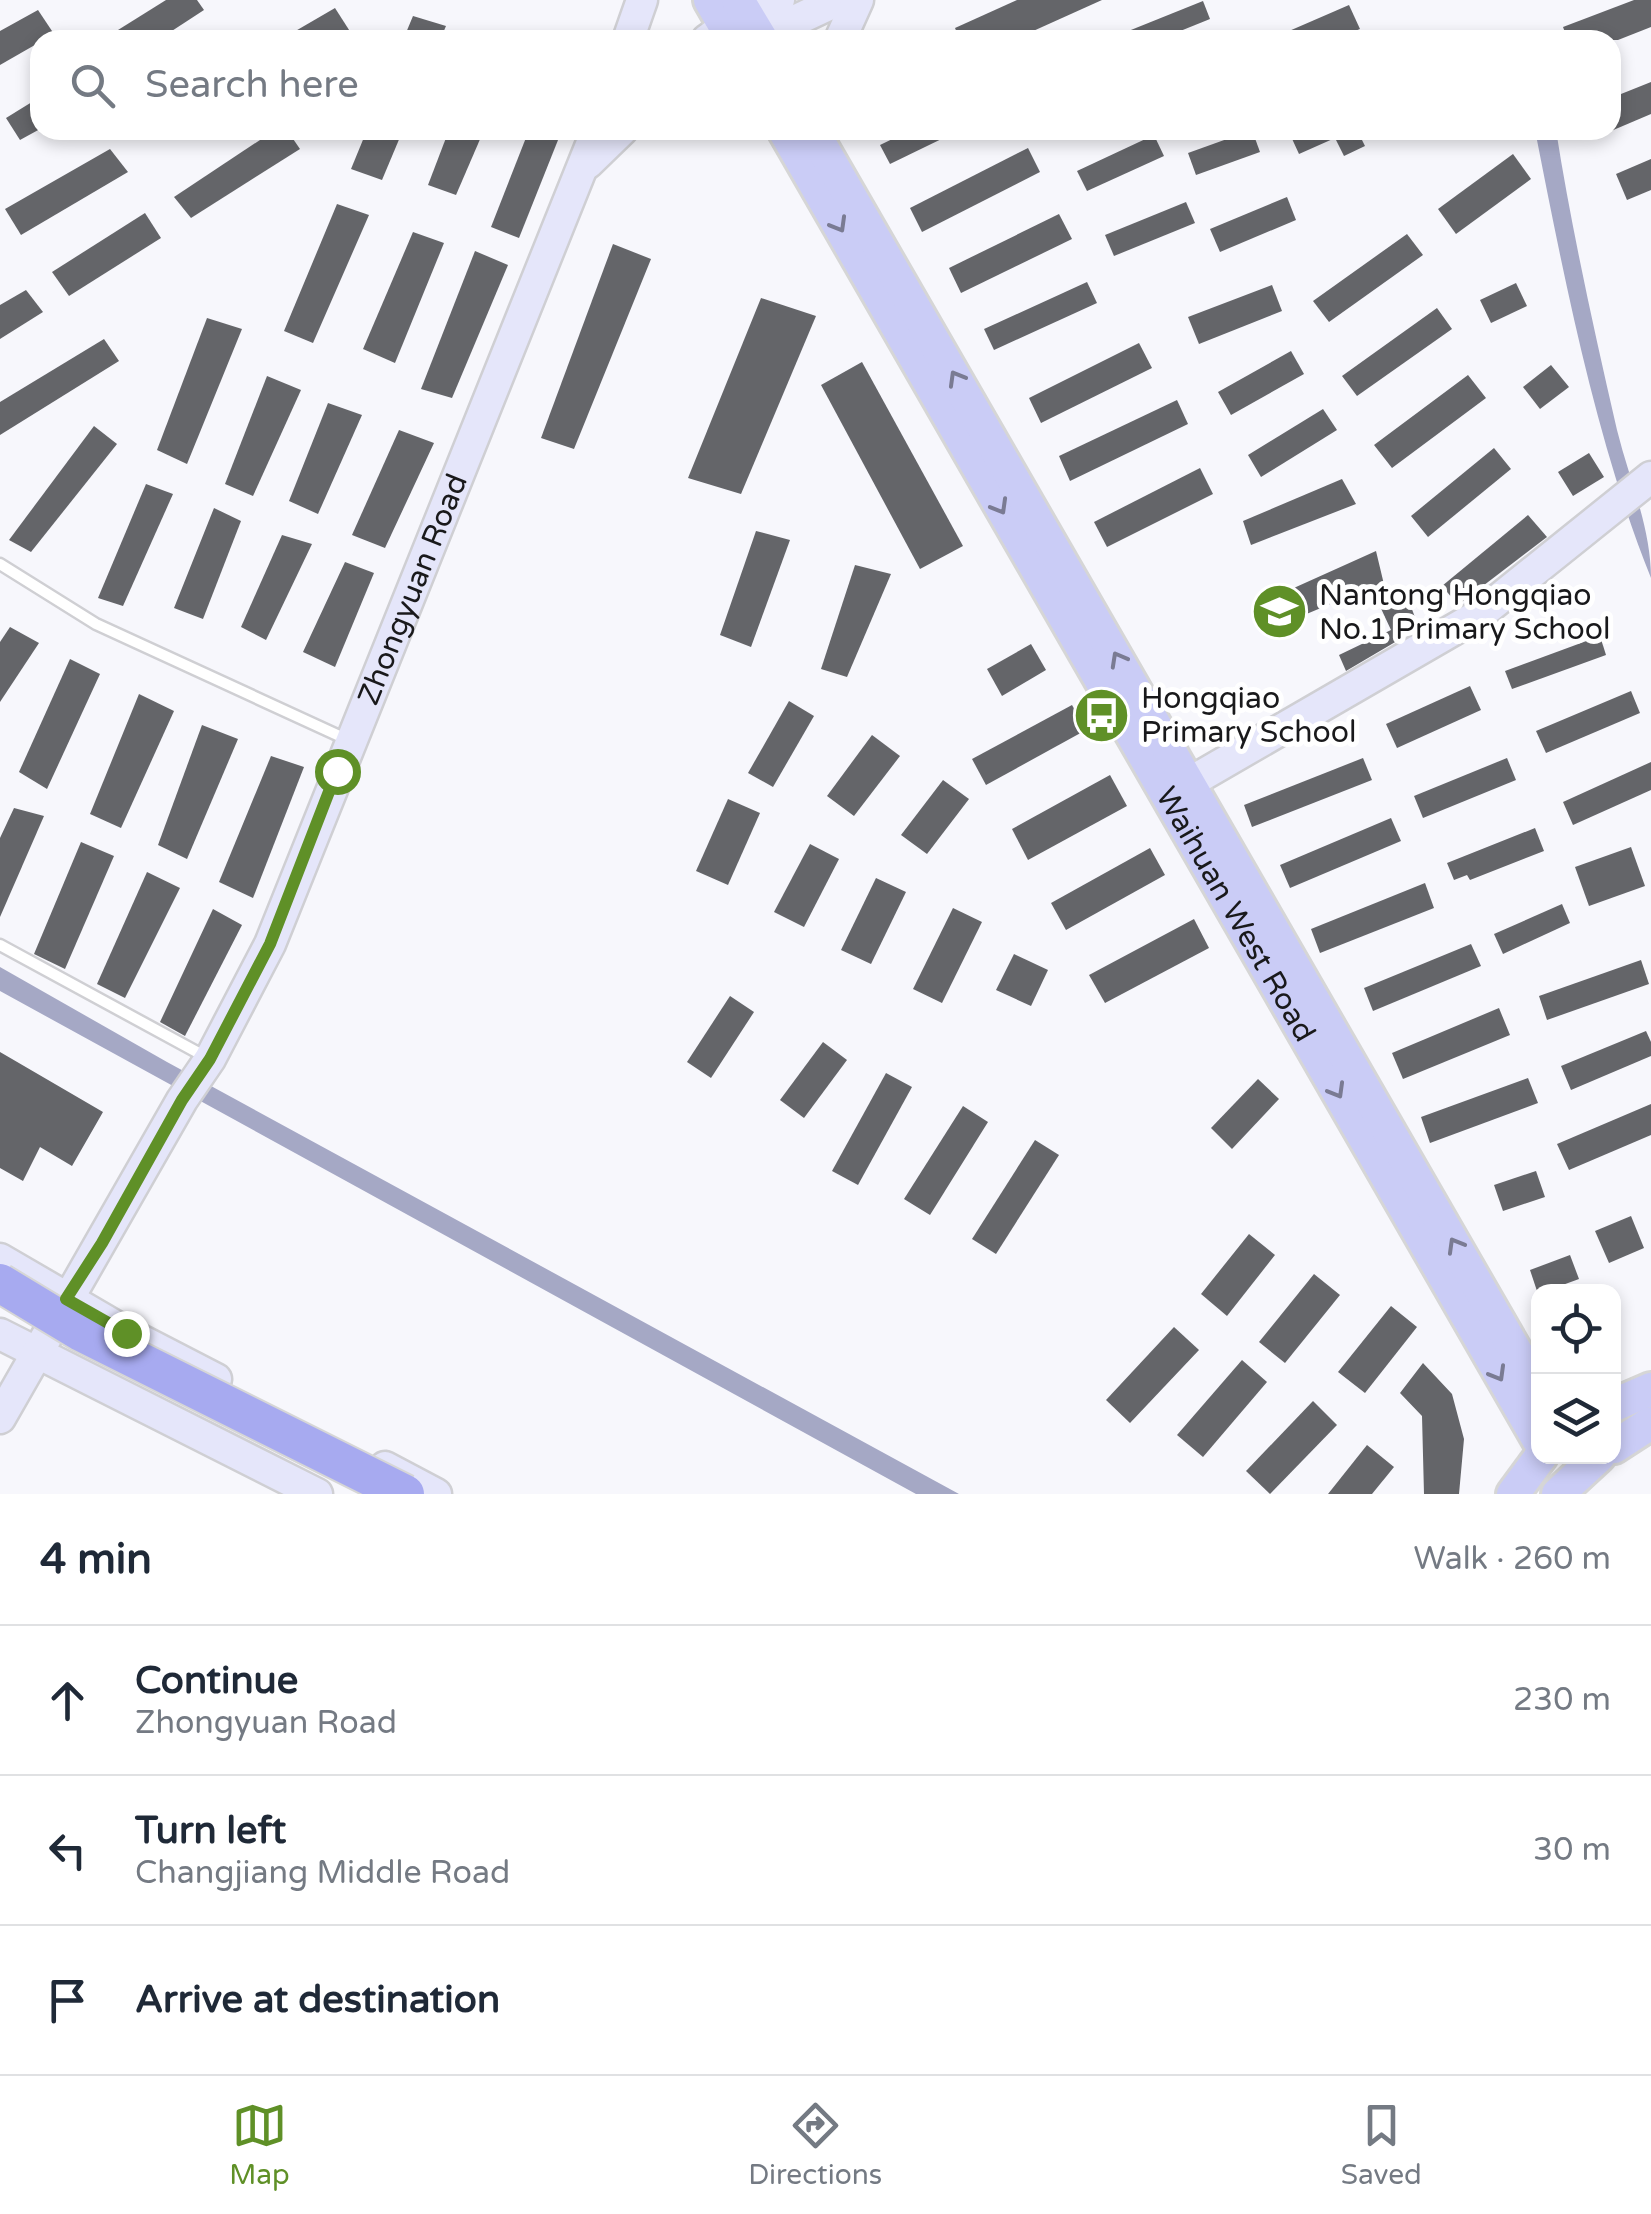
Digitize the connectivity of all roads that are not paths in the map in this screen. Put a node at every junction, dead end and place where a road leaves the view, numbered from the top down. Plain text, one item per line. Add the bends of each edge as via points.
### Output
1 (642, 0) edge
2 (779, 0) edge
3 (839, 0) edge
4 (858, 0) edge
5 (737, 26) edge
6 (632, 30) edge
7 (844, 30) edge
8 (610, 140) edge
9 (793, 140) edge
10 (828, 144) edge
11 (1644, 483) edge
12 (0, 564) edge
13 (352, 741) junction
14 (1178, 789) junction
15 (0, 945) edge
16 (205, 1065) junction
17 (0, 1260) edge
18 (0, 1283) edge
19 (66, 1299) junction
20 (0, 1309) edge
21 (0, 1334) edge
22 (37, 1352) junction
23 (1531, 1378) edge
24 (1651, 1389) edge
25 (1621, 1401) edge
26 (0, 1418) edge
27 (1651, 1423) edge
28 (1531, 1427) edge
29 (1535, 1464) edge
30 (1581, 1465) edge
31 (317, 1494) edge
32 (358, 1494) edge
33 (406, 1494) edge
34 (436, 1494) edge
35 (1513, 1494) edge

1 - 6 street
2 - 5 street
3 - 5 street
4 - 7 street
8 - 13 street, Zhongyuan Road via 579,173
9 -> 14 main road, Waihuan West Road via 1112,703
14 -> 10 main road, Waihuan West Road
11 - 14 street via 1479,615
12 - 13 lane via 96,624
13 - 16 street, Zhongyuan Road via 270,944
23 -> 14 main road, Waihuan West Road
14 -> 28 main road, Waihuan West Road
15 - 16 lane
16 - 19 street, Zhongyuan Road
17 - 19 street
18 - 33 highway, bridge via 82,1332
19 - 22 street, Zhongyuan Road
19 - 34 street
20 - 32 highway via 72,1352
21 - 22 street
22 - 26 street, Zhongyuan Road
22 - 31 street
24 - 25 main road
27 - 30 main road
29 - 35 main road

